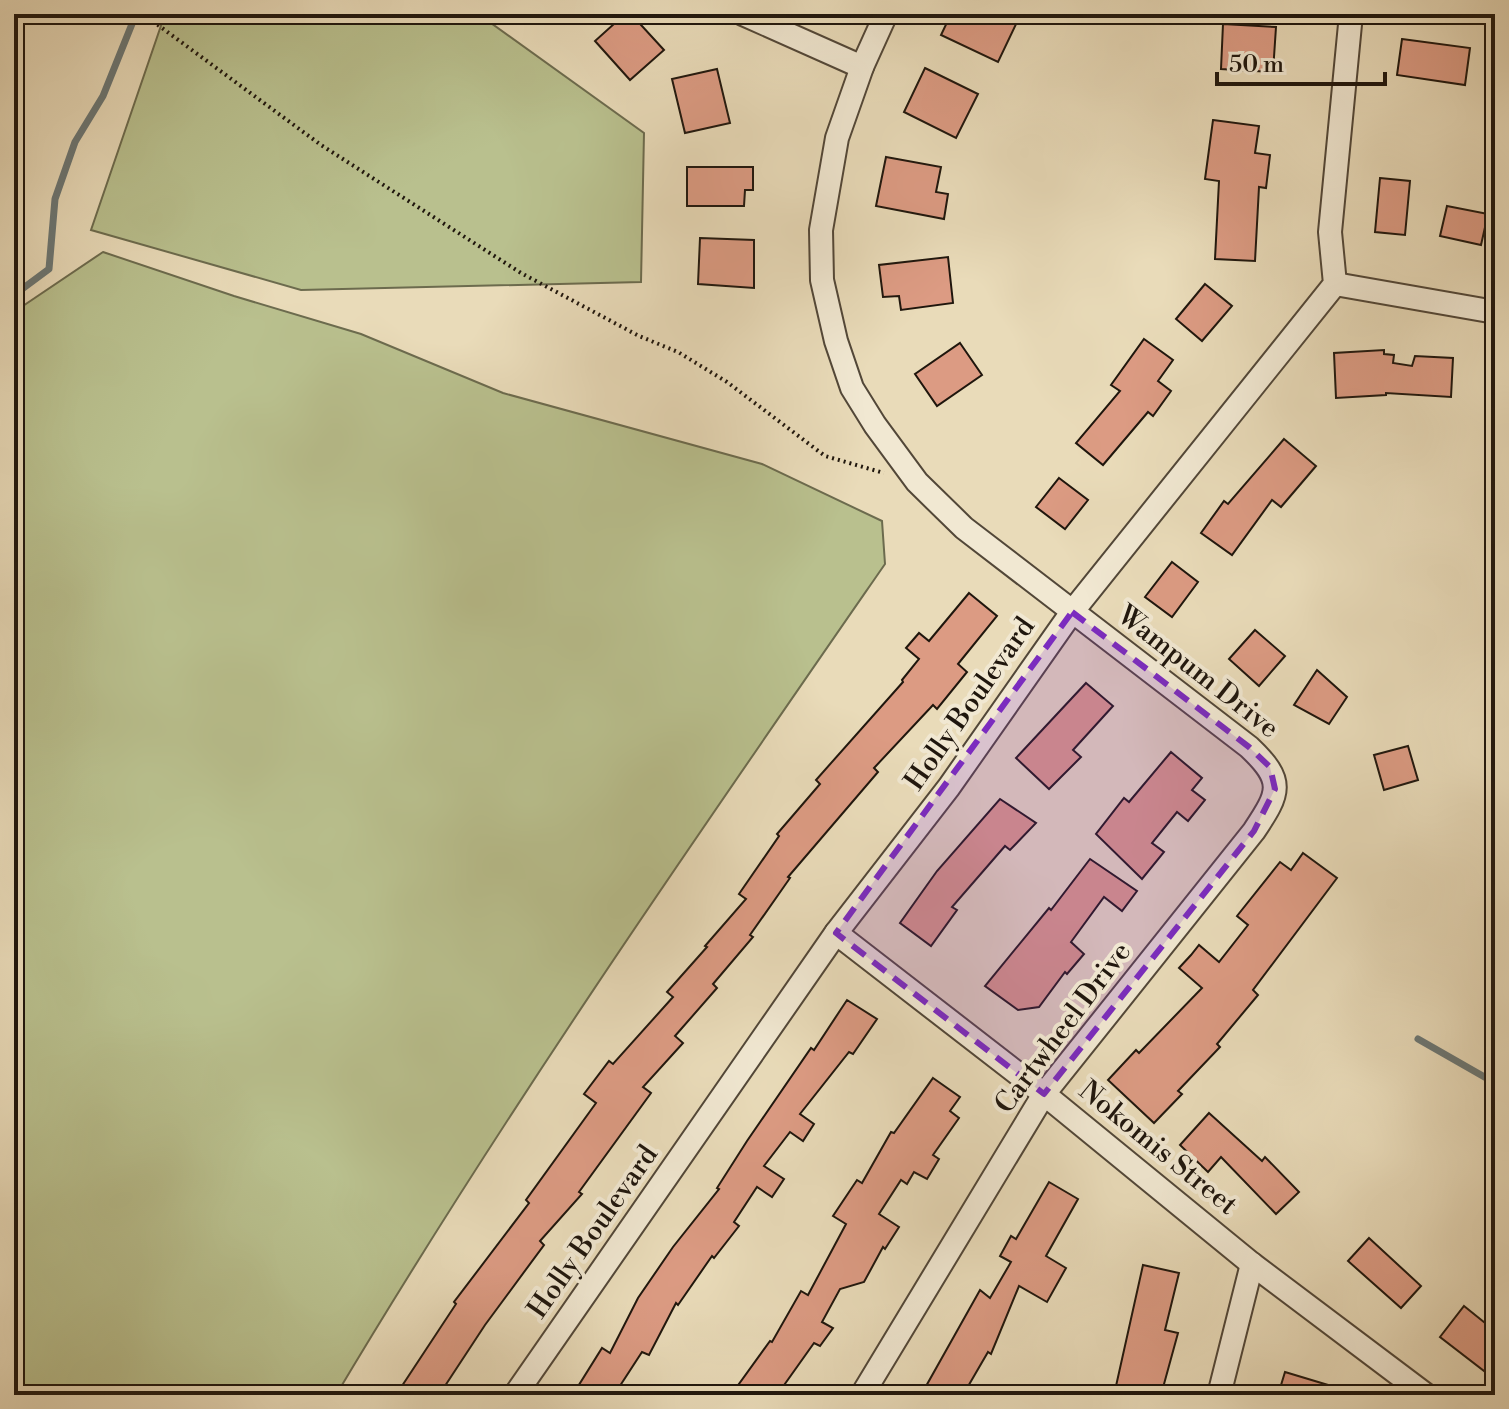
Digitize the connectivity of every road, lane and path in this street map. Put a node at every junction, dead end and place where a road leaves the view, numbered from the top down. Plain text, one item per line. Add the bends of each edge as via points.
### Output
1 (143, 14) edge
2 (743, 14) edge
3 (886, 14) edge
4 (1351, 14) edge
5 (862, 67) junction
6 (1335, 284) junction
7 (1495, 312) edge
8 (917, 482) junction
9 (1072, 612) junction
10 (1275, 789) joint
11 (836, 933) junction
12 (1044, 1094) junction
13 (1252, 1264) junction
14 (515, 1395) edge
15 (862, 1395) edge
16 (1219, 1395) edge
17 (1426, 1395) edge

1 - 8 path via 321,145 521,273 678,352 825,456
2 - 5 street
3 - 5 street, Wampum Drive
4 - 6 street via 1330,232
5 - 8 street, Wampum Drive via 835,150 821,230 822,280 852,388
6 - 7 street
6 - 9 street, Holly Boulevard
8 - 9 street, Wampum Drive via 964,528
9 - 10 street, Wampum Drive via 1249,747 1270,767
9 - 11 street, Holly Boulevard via 949,787
10 - 12 street, Cartwheel Drive via 1254,831
11 - 12 street, Nokomis Street
11 - 14 street, Holly Boulevard
12 - 13 street, Nokomis Street
12 - 15 street, Cartwheel Drive
13 - 16 street
13 - 17 street, Nokomis Street

